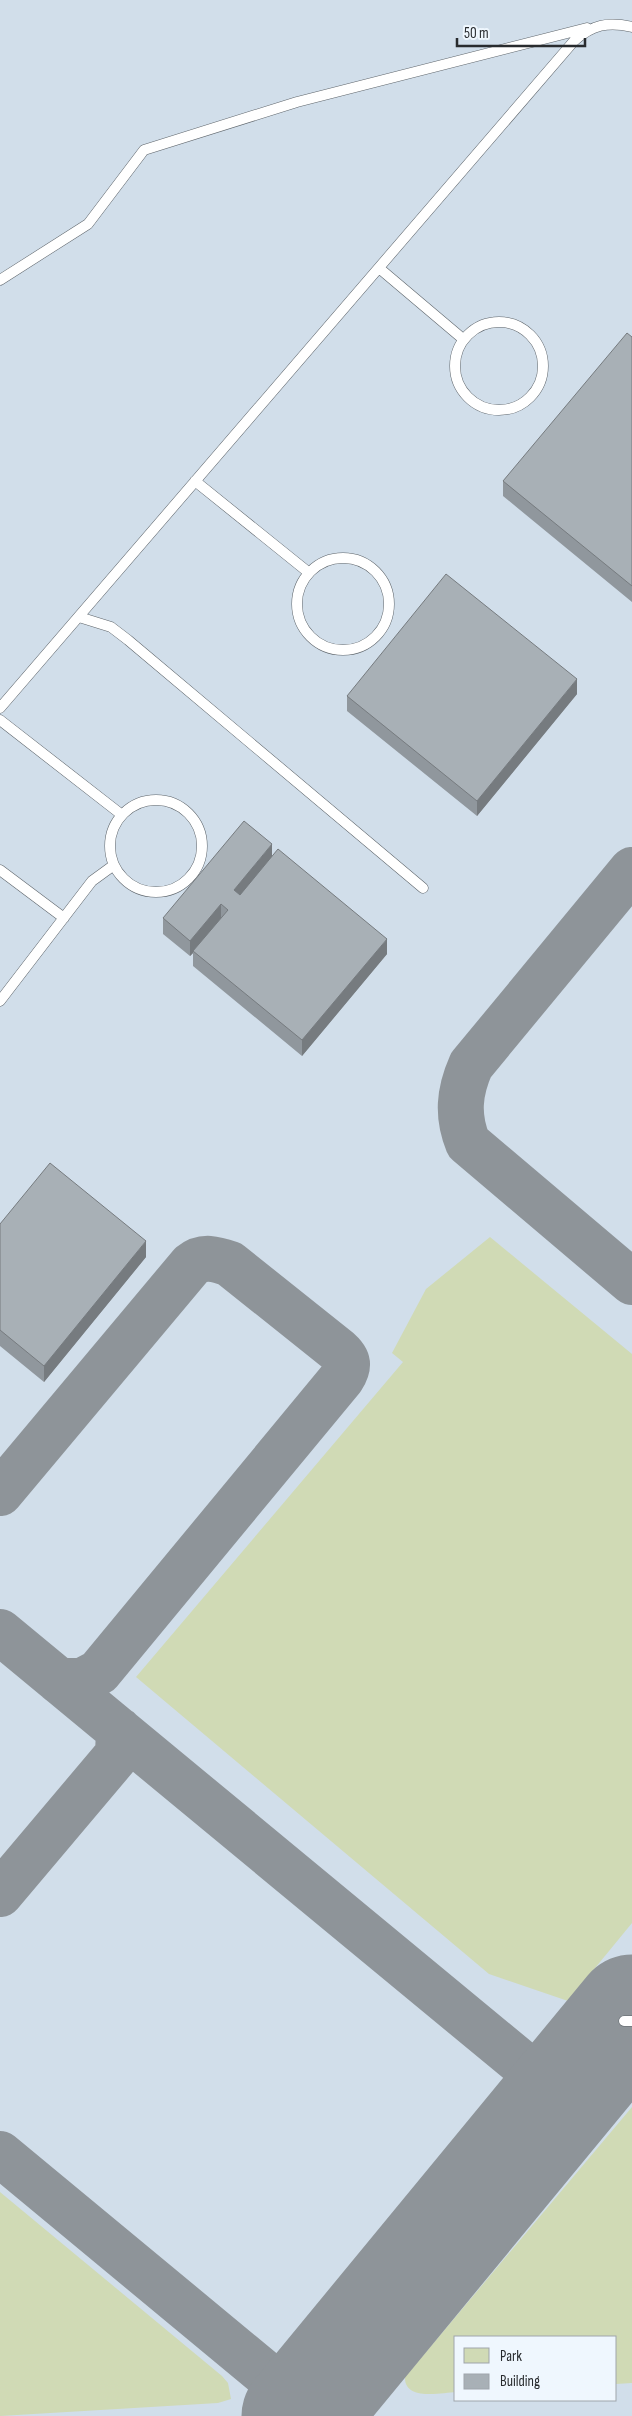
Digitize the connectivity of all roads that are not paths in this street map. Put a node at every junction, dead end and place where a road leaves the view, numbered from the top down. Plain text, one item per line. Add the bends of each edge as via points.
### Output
1 (632, 17) edge
2 (603, 24) junction
3 (632, 27) edge
4 (378, 268) junction
5 (0, 280) edge
6 (463, 339) junction
7 (195, 481) junction
8 (308, 572) junction
9 (79, 616) junction
10 (2, 703) edge
11 (0, 720) edge
12 (122, 815) junction
13 (114, 865) junction
14 (0, 870) edge
15 (423, 888) dead end
16 (64, 918) junction
17 (0, 1001) edge

1 - 2 lane
2 - 3 lane
2 - 4 lane via 586,30 574,41
2 - 5 lane via 296,102 144,150 88,224
4 - 6 lane
4 - 7 lane
6 - 6 lane via 480,326 501,321 515,324 528,332 543,356 544,371 532,396 520,406 505,410 490,410 476,405 457,382 454,368 456,353
7 - 8 lane
7 - 9 lane
8 - 8 lane via 320,563 349,557 376,570 389,597 389,612 384,626 374,638 346,650 316,642 304,631 296,600
9 - 10 lane
9 - 15 lane via 110,627 128,640
11 - 12 lane
12 - 13 lane via 113,828 109,844
12 - 13 lane via 148,800 163,800 177,805 198,825 202,854 197,869 188,880 175,889 159,893 129,884
13 - 16 lane via 92,881
14 - 16 lane
16 - 17 lane

